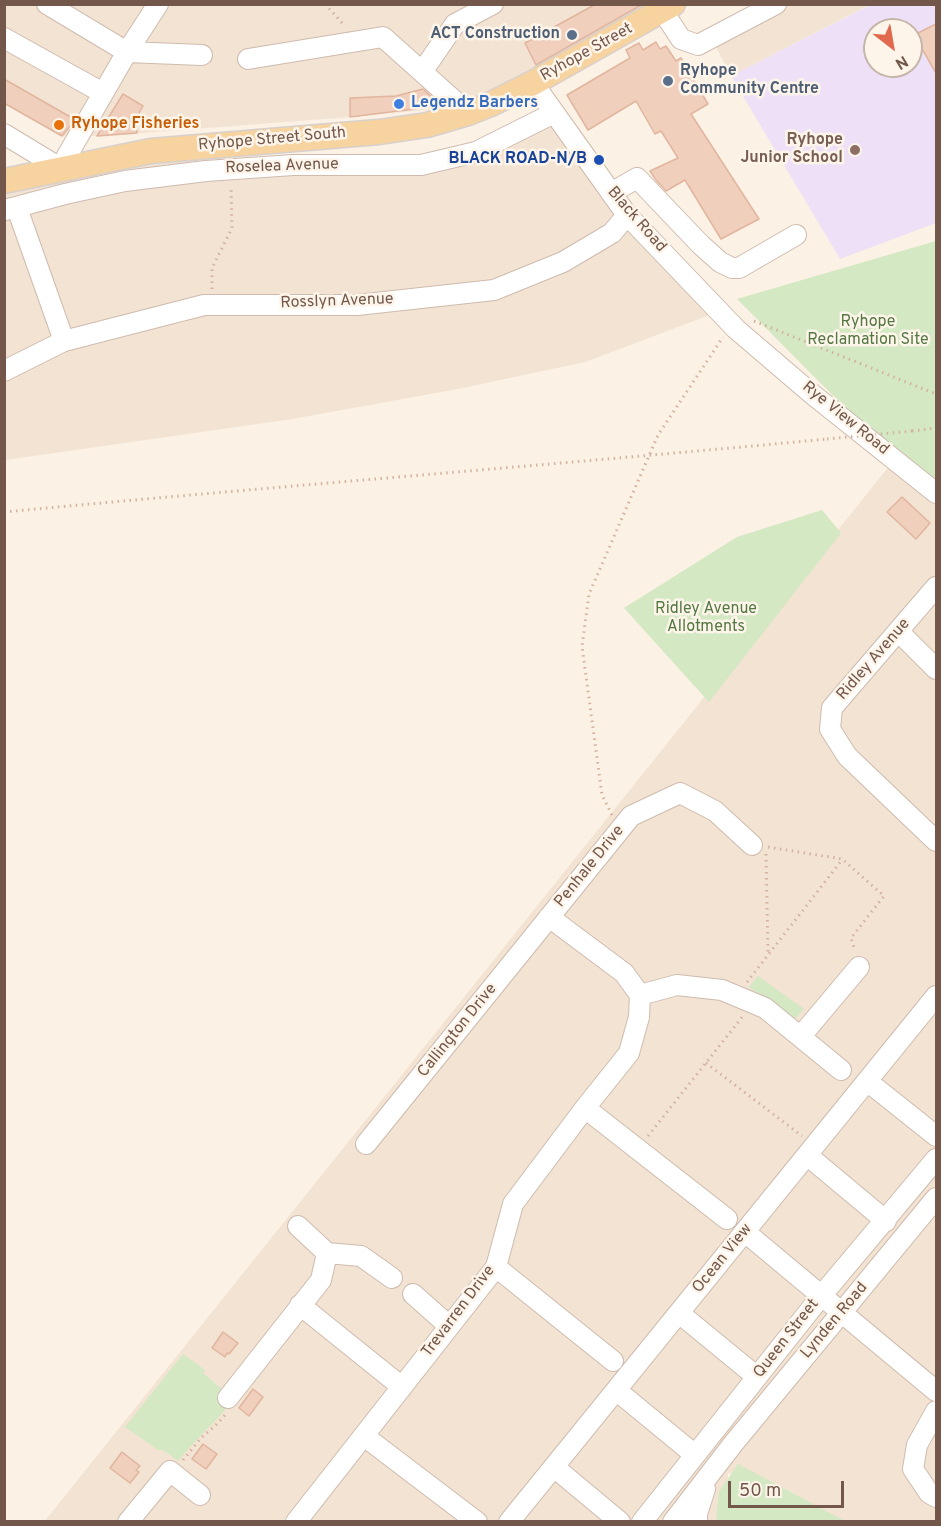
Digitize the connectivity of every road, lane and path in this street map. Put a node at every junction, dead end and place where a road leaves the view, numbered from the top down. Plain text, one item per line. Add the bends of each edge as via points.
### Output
1 (47, 4) edge
2 (158, 4) edge
3 (326, 4) edge
4 (493, 4) edge
5 (776, 4) edge
6 (668, 7) edge
7 (4, 38) edge
8 (359, 41) junction
9 (127, 52) junction
10 (202, 55) dead end
11 (248, 59) dead end
12 (422, 72) junction
13 (533, 83) junction
14 (103, 93) junction
15 (468, 113) junction
16 (554, 113) junction
17 (4, 134) edge
18 (60, 168) junction
19 (231, 169) junction
20 (4, 181) edge
21 (611, 193) junction
22 (11, 209) edge
23 (627, 215) junction
24 (796, 235) dead end
25 (213, 305) junction
26 (751, 320) dead end
27 (731, 324) junction
28 (64, 341) junction
29 (754, 344) joint
30 (4, 371) edge
31 (936, 394) edge
32 (936, 428) edge
33 (649, 456) junction
34 (936, 494) edge
35 (4, 512) edge
36 (936, 587) edge
37 (900, 632) junction
38 (936, 669) edge
39 (620, 830) junction
40 (936, 841) edge
41 (752, 844) dead end
42 (842, 859) junction
43 (549, 917) junction
44 (768, 954) junction
45 (859, 967) joint
46 (640, 995) junction
47 (745, 999) junction
48 (934, 1003) edge
49 (801, 1036) junction
50 (706, 1063) junction
51 (841, 1070) dead end
52 (867, 1081) junction
53 (585, 1108) junction
54 (936, 1136) edge
55 (366, 1144) dead end
56 (638, 1149) junction
57 (811, 1150) junction
58 (936, 1159) edge
59 (936, 1198) edge
60 (727, 1219) dead end
61 (886, 1221) junction
62 (298, 1226) dead end
63 (745, 1232) junction
64 (327, 1252) junction
65 (496, 1267) junction
66 (392, 1278) dead end
67 (413, 1294) dead end
68 (822, 1295) junction
69 (300, 1305) junction
70 (842, 1312) junction
71 (679, 1313) junction
72 (449, 1326) junction
73 (613, 1360) dead end
74 (757, 1377) junction
75 (402, 1387) junction
76 (616, 1390) junction
77 (936, 1391) edge
78 (228, 1398) joint
79 (936, 1411) edge
80 (364, 1436) junction
81 (734, 1444) junction
82 (695, 1455) junction
83 (554, 1467) junction
84 (170, 1471) junction
85 (200, 1494) dead end
86 (936, 1497) edge
87 (128, 1521) edge
88 (296, 1521) edge
89 (477, 1521) edge
90 (509, 1521) edge
91 (620, 1521) edge
92 (642, 1521) edge
93 (674, 1521) edge
94 (697, 1521) edge

1 - 9 street
2 - 9 street
3 - 8 path
4 - 12 street via 455,24
5 - 6 street via 699,45 681,39
6 - 13 main road, Ryhope Street
7 - 14 street
8 - 11 street
8 - 12 street via 383,37
9 - 10 street
9 - 14 street
12 - 15 street
13 - 15 main road, Ryhope Street South
13 - 16 street, Black Road
14 - 18 street
15 - 18 main road, Ryhope Street South via 427,125 379,132 151,152
16 - 19 street, Roselea Avenue via 476,152 421,165
16 - 21 street, Black Road
17 - 18 street
18 - 20 main road, Ryhope Street South
19 - 22 street, Roselea Avenue via 125,181
19 - 25 path via 231,228 212,268
21 - 23 street, Black Road
21 - 24 street via 637,178 700,244 732,268 739,268
22 - 28 street
23 - 25 street, Rosslyn Avenue via 612,233 563,262 494,290 357,305
23 - 27 street, Black Road
25 - 28 street, Rosslyn Avenue
26 - 31 path
27 - 29 street, Black Road
27 - 33 path via 658,435
28 - 30 street, Rosslyn Avenue
29 - 34 street, Rye View Road
32 - 33 path, bridge
33 - 35 path
33 - 39 path via 590,594 582,646 602,795
36 - 37 street, Ridley Avenue
37 - 38 street
37 - 40 street, Ridley Avenue via 832,708 830,729 847,756
39 - 41 street, Penhale Drive via 631,816 680,793 715,811
39 - 43 street, Penhale Drive
42 - 44 path
42 - 44 path via 766,847
42 - 45 path via 884,896 852,938
43 - 46 street via 624,974
43 - 55 street, Callington Drive
44 - 47 path
45 - 49 street
46 - 47 street via 677,985 722,990
46 - 53 street, Trevarren Drive via 639,1017 628,1053
47 - 49 street via 765,1008
47 - 50 path
48 - 52 street, Ocean View
49 - 51 street
50 - 56 path
50 - 57 path
52 - 54 street
52 - 57 street, Ocean View
53 - 56 street
53 - 65 street, Trevarren Drive via 513,1204
56 - 60 street
57 - 61 street
57 - 63 street, Ocean View
58 - 61 street, Queen Street
59 - 70 street, Lynden Road
61 - 68 street, Queen Street
62 - 64 street
63 - 68 street
63 - 71 street, Ocean View
64 - 66 street via 361,1256
64 - 69 street via 321,1280
65 - 72 street, Trevarren Drive
65 - 73 street
67 - 72 street
68 - 70 street
68 - 74 street, Queen Street
69 - 75 street
69 - 78 street
70 - 77 street
70 - 81 street, Lynden Road
71 - 74 street
71 - 76 street, Ocean View
72 - 75 street, Trevarren Drive
74 - 82 street, Queen Street
75 - 80 street, Trevarren Drive
76 - 82 street
76 - 83 street, Ocean View
78 - 84 path via 234,1404 218,1425
79 - 86 street via 916,1445 913,1469
80 - 88 street, Trevarren Drive
80 - 89 street
81 - 93 street
81 - 94 street via 706,1485
82 - 92 street, Queen Street
83 - 90 street, Ocean View
83 - 91 street
84 - 85 street
84 - 87 street

